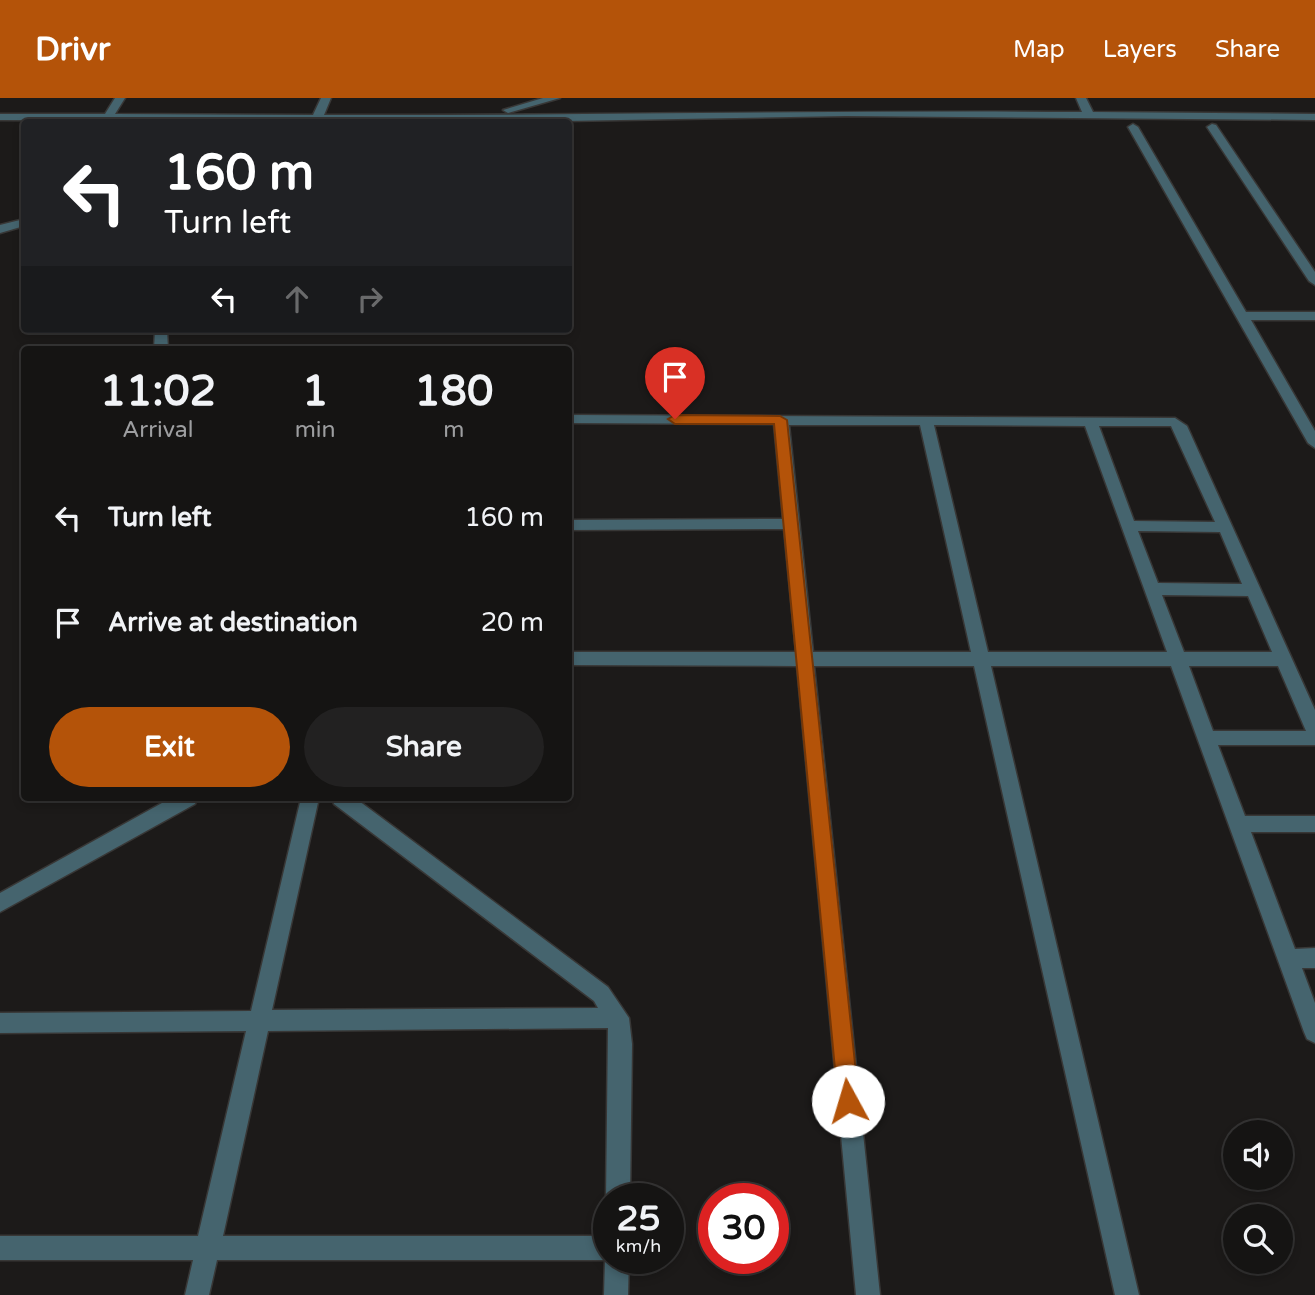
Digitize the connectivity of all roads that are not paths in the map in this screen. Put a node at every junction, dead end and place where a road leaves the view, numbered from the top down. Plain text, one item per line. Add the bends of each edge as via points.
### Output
1 (120, 98) edge
2 (326, 98) edge
3 (510, 98) edge
4 (555, 98) edge
5 (843, 98) edge
6 (1081, 98) edge
7 (846, 113) junction
8 (507, 114) junction
9 (1089, 115) junction
10 (0, 117) edge
11 (1315, 117) edge
12 (107, 119) joint
13 (317, 119) joint
14 (470, 119) joint
15 (1133, 127) dead end
16 (1212, 127) dead end
17 (21, 224) edge
18 (0, 229) edge
19 (1315, 281) edge
20 (1243, 316) junction
21 (1315, 316) edge
22 (572, 419) edge
23 (780, 420) junction
24 (926, 420) junction
25 (1090, 421) junction
26 (1315, 443) edge
27 (791, 524) junction
28 (572, 525) edge
29 (1129, 526) junction
30 (1226, 527) junction
31 (1152, 589) junction
32 (1254, 590) junction
33 (572, 659) edge
34 (804, 659) junction
35 (981, 659) junction
36 (1178, 659) junction
37 (1284, 659) junction
38 (1315, 730) edge
39 (1207, 738) junction
40 (1315, 738) edge
41 (183, 801) edge
42 (309, 801) edge
43 (345, 801) edge
44 (1238, 824) junction
45 (1315, 824) edge
46 (0, 903) edge
47 (1288, 958) junction
48 (1315, 958) edge
49 (618, 1018) junction
50 (260, 1021) junction
51 (0, 1023) edge
52 (1315, 1032) edge
53 (618, 1183) edge
54 (208, 1246) junction
55 (0, 1248) edge
56 (593, 1248) edge
57 (617, 1274) edge
58 (197, 1295) edge
59 (616, 1295) edge
60 (867, 1295) edge
61 (1127, 1295) edge

1 - 12 street
2 - 13 street
3 - 8 street
4 - 8 street
5 - 7 street
6 - 9 street
7 - 8 street
7 - 9 street
8 - 14 street
9 - 11 street
10 - 12 street
13 - 14 street
15 - 20 street
16 - 19 street
17 - 18 street
20 - 21 street
20 - 26 street
22 - 23 street
23 - 24 street
23 - 27 street
24 - 25 street
24 - 35 street
25 - 29 street
25 - 30 street via 1178,424
27 - 28 street
27 - 34 street
29 - 30 street
29 - 31 street
30 - 32 street
31 - 32 street
31 - 36 street
32 - 37 street
33 - 34 street
34 - 35 street
34 - 60 street
35 - 36 street
35 - 61 street
36 - 37 street
36 - 39 street
37 - 38 street
39 - 40 street
39 - 44 street
41 - 46 street
42 - 50 street
43 - 49 street via 601,994
44 - 45 street
44 - 47 street
47 - 48 street
47 - 52 street
49 - 50 street
49 - 53 street
50 - 51 street
50 - 54 street
54 - 55 street
54 - 56 street
54 - 58 street
57 - 59 street

